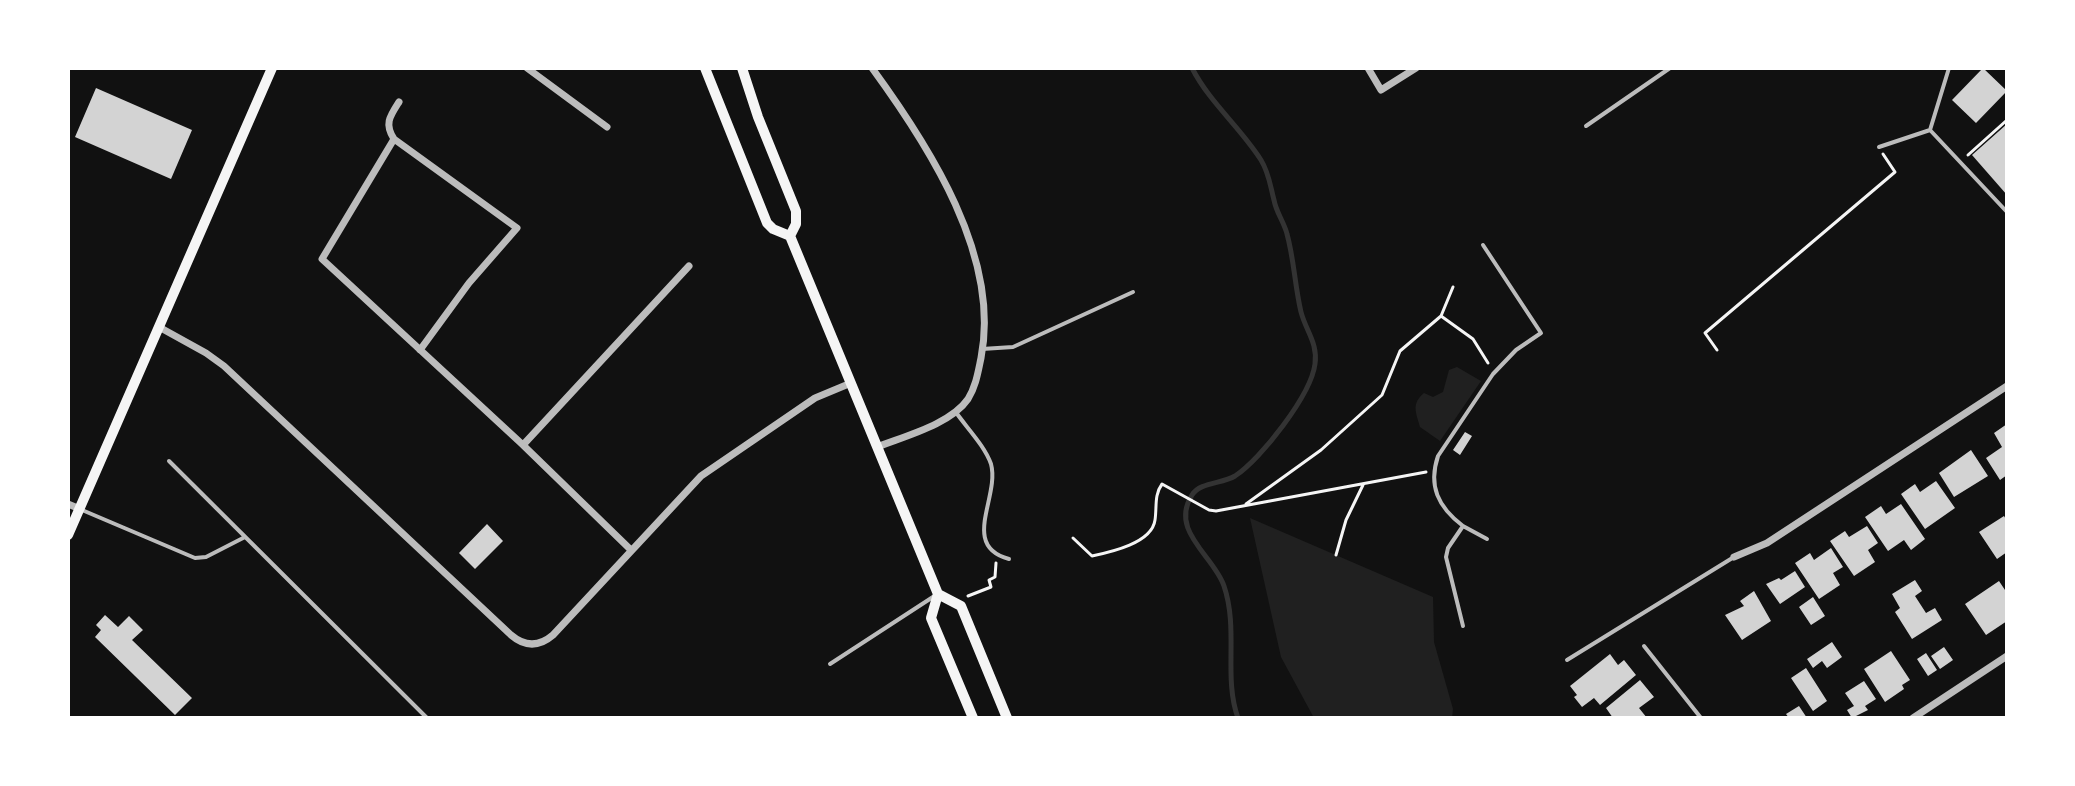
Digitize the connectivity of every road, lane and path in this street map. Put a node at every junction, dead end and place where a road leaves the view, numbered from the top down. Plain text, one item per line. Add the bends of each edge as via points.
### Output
1 (272, 68) edge
2 (527, 68) edge
3 (705, 68) edge
4 (742, 68) edge
5 (872, 68) edge
6 (1368, 68) edge
7 (1416, 68) edge
8 (1670, 68) edge
9 (1949, 68) edge
10 (399, 102) dead end
11 (2007, 120) edge
12 (1586, 126) dead end
13 (607, 127) dead end
14 (1930, 130) junction
15 (394, 139) junction
16 (1879, 147) joint
17 (1960, 162) junction
18 (2007, 212) edge
19 (790, 236) junction
20 (1483, 245) dead end
21 (689, 266) dead end
22 (1453, 287) dead end
23 (1133, 292) dead end
24 (1441, 316) junction
25 (159, 327) junction
26 (982, 349) junction
27 (420, 350) junction
28 (1717, 350) dead end
29 (1493, 374) junction
30 (851, 383) junction
31 (2007, 386) edge
32 (954, 411) junction
33 (523, 445) junction
34 (877, 447) junction
35 (169, 461) dead end
36 (1433, 470) junction
37 (1363, 485) junction
38 (68, 504) edge
39 (1244, 506) junction
40 (80, 509) junction
41 (1463, 526) junction
42 (68, 535) edge
43 (245, 537) junction
44 (1073, 538) dead end
45 (1487, 539) dead end
46 (631, 550) junction
47 (996, 555) junction
48 (1336, 555) dead end
49 (1734, 557) joint
50 (1009, 559) dead end
51 (938, 594) junction
52 (953, 602) junction
53 (1463, 626) dead end
54 (1644, 646) dead end
55 (2007, 656) edge
56 (1567, 660) dead end
57 (830, 664) dead end
58 (427, 718) edge
59 (973, 718) edge
60 (1007, 718) edge
61 (1701, 718) edge
62 (1913, 718) edge

1 - 25 main road
2 - 13 street
3 - 19 main road via 767,223
4 - 19 main road via 796,211
5 - 26 street via 908,117 961,215 983,295
6 - 7 street via 1381,90
8 - 12 lane
9 - 14 lane
10 - 15 street via 388,120
11 - 17 path
14 - 16 lane
14 - 17 lane
15 - 27 street via 322,259
15 - 27 street via 517,228
16 - 28 path via 1895,172 1705,333
17 - 18 lane
19 - 30 main road
20 - 29 lane via 1541,333
21 - 33 street
22 - 24 path
23 - 26 lane via 1013,347
24 - 29 path via 1473,339
24 - 39 path via 1400,351 1382,395 1312,457
25 - 40 main road
25 - 46 street via 224,366 521,642 533,645 548,639
26 - 32 street via 976,383 967,401
27 - 33 street
29 - 36 lane
30 - 34 main road
30 - 46 street via 815,398 716,464
31 - 49 street via 1767,543
32 - 34 street via 938,423
32 - 47 lane via 991,463 983,534
33 - 46 street
34 - 51 main road
35 - 43 lane
36 - 37 path
36 - 41 lane via 1436,496
37 - 39 path
37 - 48 path
38 - 40 street
39 - 44 path via 1209,510 1162,484 1155,525 1145,536 1092,556
40 - 42 main road
40 - 43 lane via 195,558
41 - 45 lane
41 - 53 lane via 1446,557
43 - 58 lane
47 - 50 lane
47 - 52 path via 991,587
49 - 56 lane
51 - 52 main road
51 - 57 lane
51 - 59 main road via 931,618
52 - 60 main road via 961,606
54 - 61 lane
55 - 62 street

